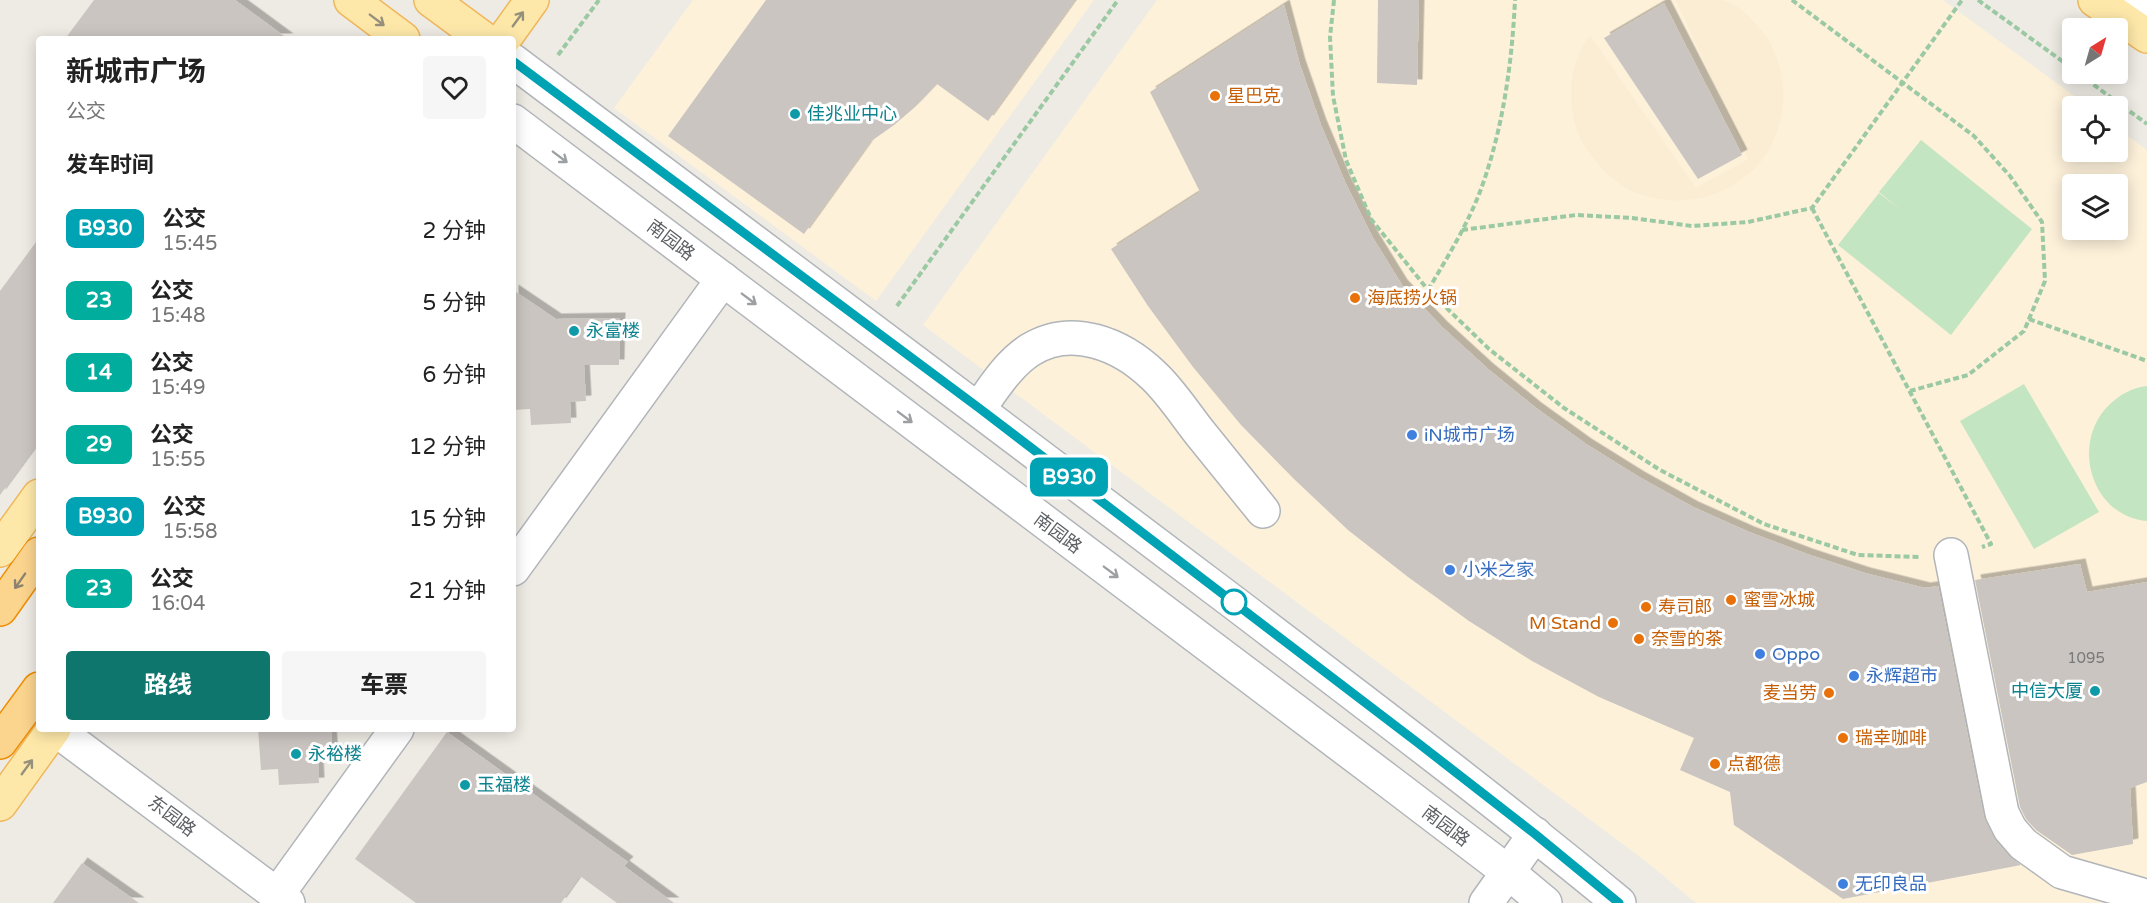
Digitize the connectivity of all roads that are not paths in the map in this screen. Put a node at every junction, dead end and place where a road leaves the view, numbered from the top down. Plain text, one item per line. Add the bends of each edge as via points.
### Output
1 (351, 0) edge
2 (532, 0) edge
3 (2095, 0) edge
4 (435, 1) edge
5 (2138, 19) edge
6 (401, 36) edge
7 (407, 36) edge
8 (480, 36) edge
9 (506, 36) edge
10 (526, 70) edge
11 (516, 123) edge
12 (723, 279) junction
13 (979, 408) junction
14 (36, 500) edge
15 (1263, 511) dead end
16 (0, 550) edge
17 (1951, 555) road end
18 (36, 558) edge
19 (516, 565) edge
20 (0, 609) edge
21 (36, 693) edge
22 (52, 732) edge
23 (58, 732) edge
24 (395, 732) edge
25 (0, 742) edge
26 (0, 804) edge
27 (1535, 834) junction
28 (1508, 872) junction
29 (2144, 894) edge
30 (283, 899) edge
31 (1486, 903) edge
32 (1545, 903) edge
33 (1619, 903) edge

1 -> 6 main road
9 -> 2 main road
3 - 5 main road
4 - 7 main road
4 - 8 main road
10 - 13 street
11 -> 12 street, 南园路
12 - 19 street
12 -> 28 street, 南园路
13 - 15 street via 1011,366 1029,351 1051,340 1076,337 1102,342 1129,355 1155,376
13 - 27 street
14 - 16 main road
17 - 29 street via 2002,813 2010,829 2023,844 2062,872
18 -> 20 highway
21 - 25 highway
26 -> 22 main road
23 - 30 street, 东园路
24 - 30 street
27 - 28 street
27 - 33 street
28 - 31 street
28 - 32 street, 南园路

